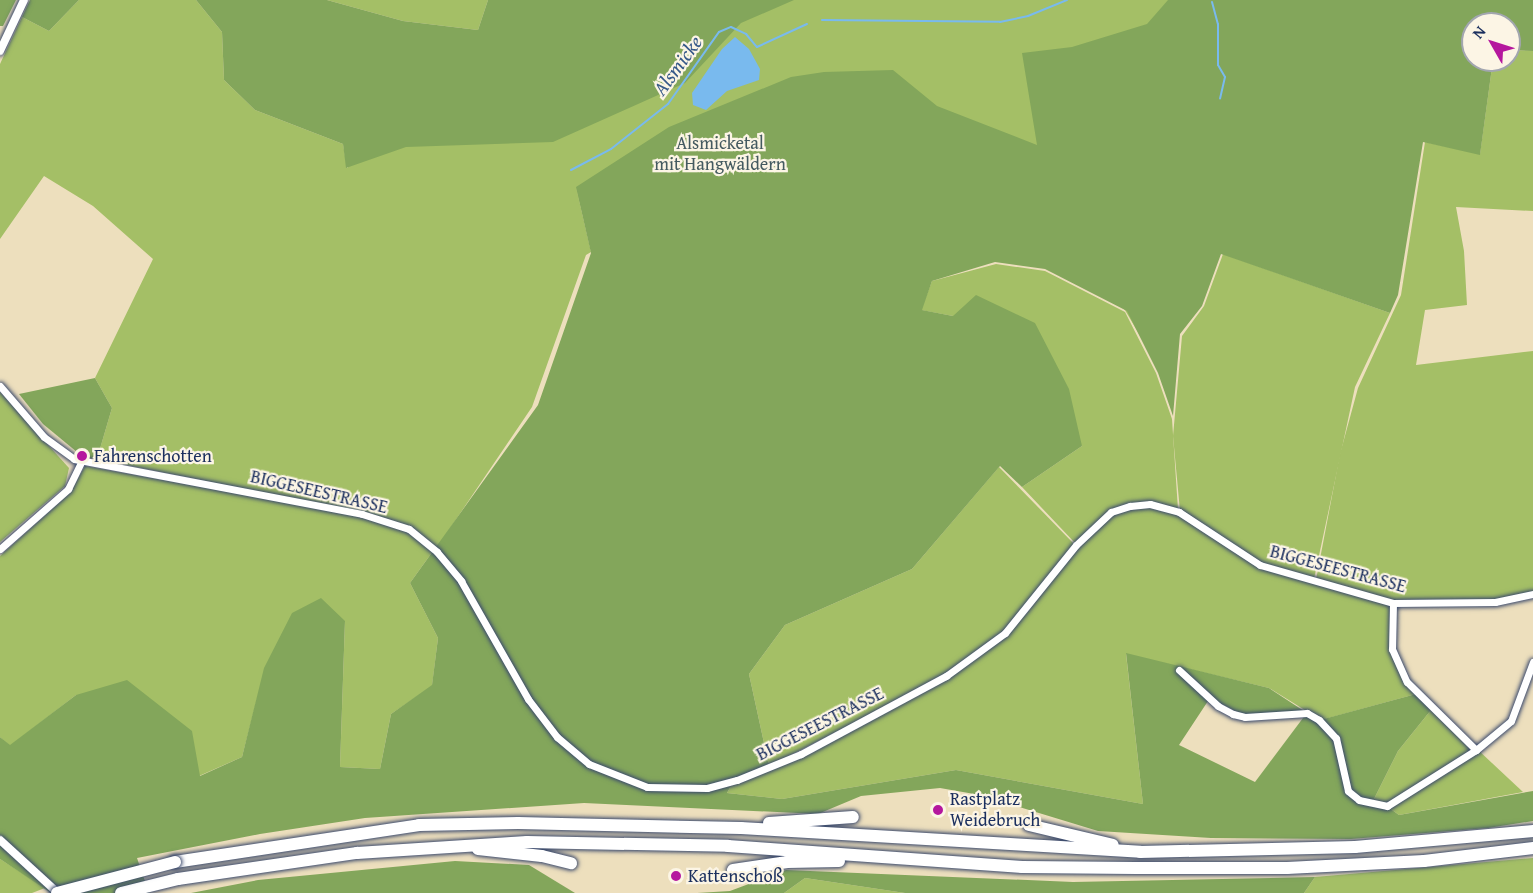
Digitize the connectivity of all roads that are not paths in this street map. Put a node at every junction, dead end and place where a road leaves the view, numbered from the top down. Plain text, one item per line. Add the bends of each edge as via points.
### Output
1 (24, 0) edge
2 (0, 51) edge
3 (0, 386) edge
4 (82, 460) junction
5 (0, 549) edge
6 (1533, 594) edge
7 (1393, 603) junction
8 (1533, 662) edge
9 (1179, 670) dead end
10 (1530, 683) edge
11 (1476, 750) junction
12 (853, 817) dead end
13 (1029, 825) dead end
14 (741, 828) junction
15 (1533, 831) edge
16 (0, 840) edge
17 (466, 845) junction
18 (1533, 848) edge
19 (1140, 852) junction
20 (863, 857) junction
21 (570, 863) dead end
22 (733, 870) dead end
23 (57, 893) edge
24 (121, 893) edge

1 - 2 street
3 - 4 street, BIGGESEESTRASSE via 61,452
4 - 5 street via 68,489
4 - 7 street, BIGGESEESTRASSE via 362,514 409,529 438,552 461,581 528,699 557,737 589,764 647,787 707,788 736,780 801,754 946,676 1005,633 1076,545 1111,512 1130,506 1150,504 1179,513 1260,565
6 - 7 street, BIGGESEESTRASSE via 1484,603
7 - 11 street via 1392,649 1407,682
8 - 10 street via 1528,667
9 - 11 street via 1218,706 1233,714 1245,717 1307,713 1320,720 1335,738 1348,791 1359,800 1387,806
10 - 11 street via 1511,721
12 - 14 highway
13 - 19 highway
14 - 19 highway
14 - 23 highway, bridge via 419,825 175,862
15 - 19 highway via 1355,847
16 - 23 street
17 - 20 highway via 665,844
17 - 21 highway
17 - 24 highway via 357,853 178,879
18 - 20 highway via 1424,861 1287,868 1022,867
20 - 22 highway

